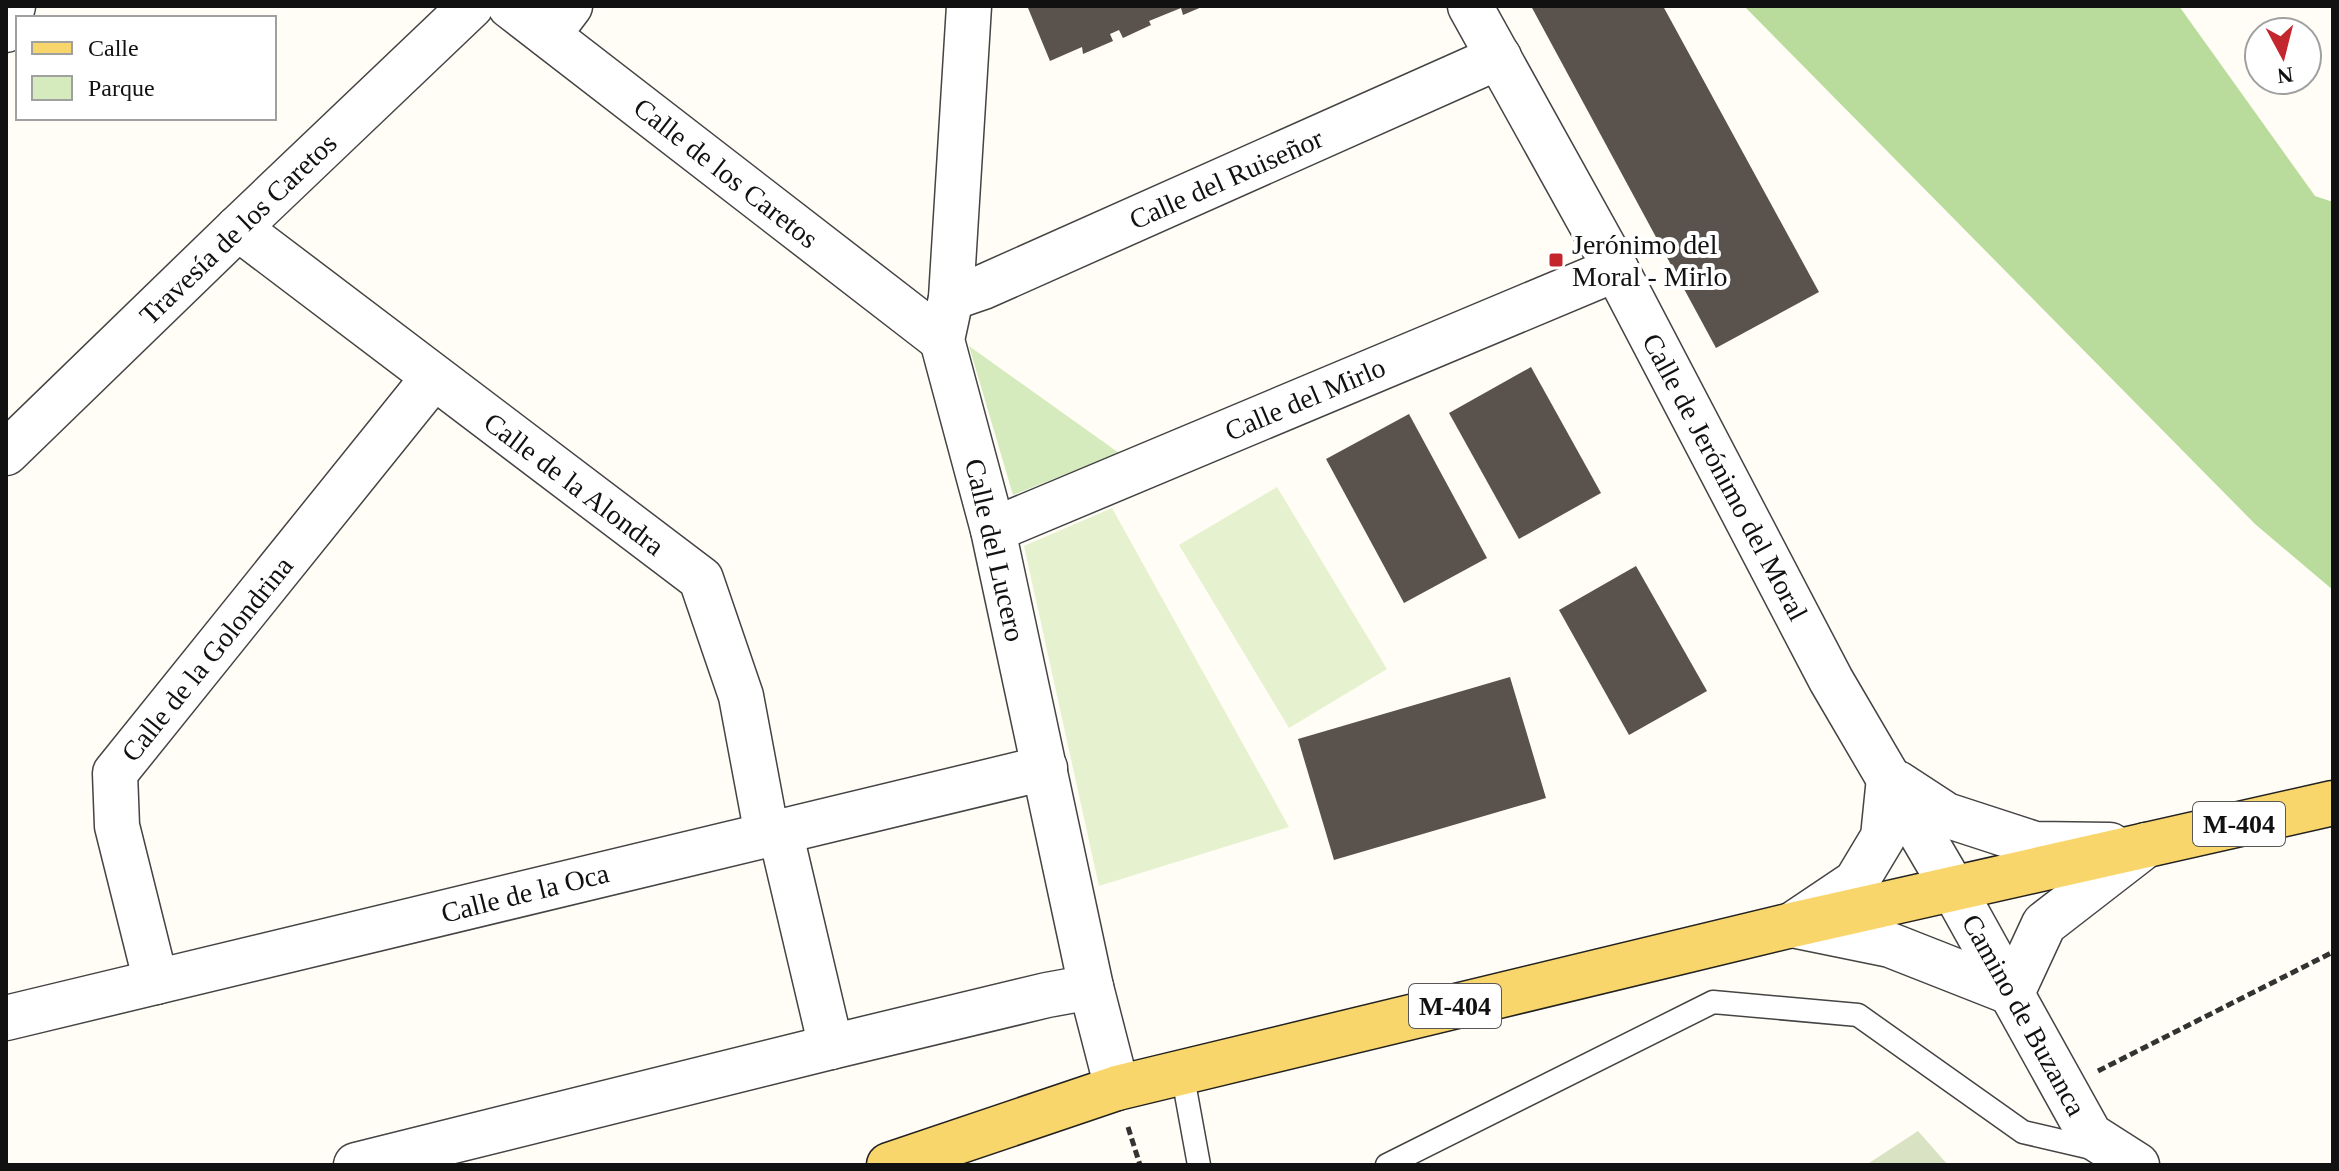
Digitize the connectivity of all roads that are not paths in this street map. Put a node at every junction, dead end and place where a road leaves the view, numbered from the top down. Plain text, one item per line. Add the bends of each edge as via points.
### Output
1 (13, 6) edge
2 (471, 6) edge
3 (510, 6) edge
4 (969, 6) edge
5 (1470, 6) edge
6 (559, 20) edge
7 (6, 30) edge
8 (1499, 57) junction
9 (238, 228) junction
10 (1616, 269) junction
11 (947, 319) junction
12 (433, 378) junction
13 (6, 453) edge
14 (993, 530) junction
15 (1045, 768) junction
16 (1889, 778) junction
17 (2333, 803) edge
18 (774, 833) junction
19 (2146, 845) junction
20 (1954, 890) junction
21 (1792, 925) junction
22 (156, 982) junction
23 (1091, 987) junction
24 (2012, 993) junction
25 (6, 1018) edge
26 (831, 1047) junction
27 (1182, 1072) junction
28 (1117, 1088) junction
29 (2129, 1160) edge
30 (356, 1165) edge
31 (889, 1165) edge
32 (1199, 1165) edge
33 (1387, 1165) edge

1 - 7 street
2 - 9 street, Travesía de los Caretos
3 - 6 street, Calle de los Caretos
4 - 11 street, Calle del Lucero
5 - 8 street, Calle de Jerónimo del Moral
6 - 11 street, Calle de los Caretos
8 - 10 street, Calle de Jerónimo del Moral
8 - 11 street, Calle del Ruiseñor via 983,287
9 - 12 street, Calle de la Alondra
9 - 13 street, Travesía de los Caretos
10 - 14 street, Calle del Mirlo
10 - 16 street, Calle de Jerónimo del Moral via 1831,680
11 - 14 street, Calle del Lucero
12 - 18 street, Calle de la Alondra via 701,579 741,696
12 - 22 street, Calle de la Golondrina via 115,773 117,826
14 - 15 street, Calle del Lucero
15 - 18 street, Calle de la Oca
15 - 23 street, Calle del Lucero
16 - 19 street, Calle de Jerónimo del Moral via 1946,815 2035,844
16 - 20 street, Calle de Jerónimo del Moral
16 - 21 street via 1883,837 1856,882
17 - 19 main road, M-404
18 - 22 street, Calle de la Oca
18 - 26 street, Calle de la Alondra
19 - 20 main road, M-404
19 - 24 street via 2044,924
20 - 21 main road, M-404
20 - 24 street, Camino de Buzanca
21 - 24 street via 1890,945
21 - 27 main road, M-404
22 - 25 street, Calle de la Oca
23 - 26 street
23 - 28 street, Calle del Lucero
24 - 29 street, Camino de Buzanca via 2090,1135
26 - 30 street
27 - 28 main road, M-404
27 - 32 lane
28 - 31 main road, M-404
29 - 33 lane via 2023,1132 1858,1015 1713,1002

